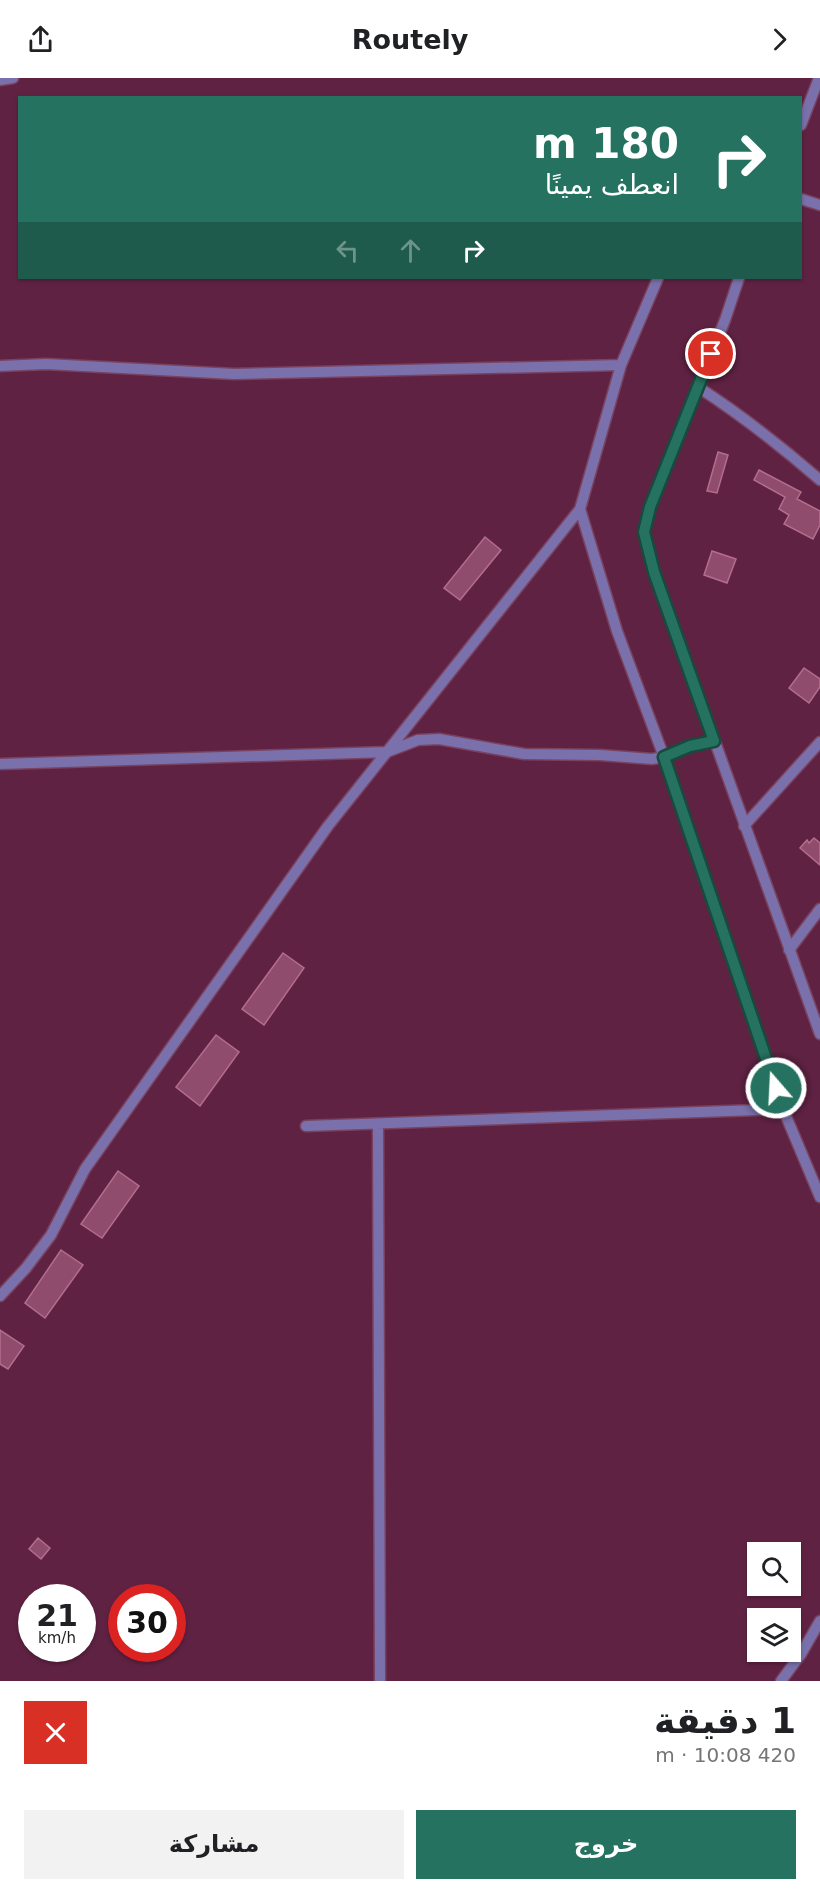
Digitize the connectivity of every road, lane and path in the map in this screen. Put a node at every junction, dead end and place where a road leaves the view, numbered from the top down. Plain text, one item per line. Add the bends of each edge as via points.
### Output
1 (13, 78) edge
2 (819, 78) edge
3 (0, 80) edge
4 (802, 122) edge
5 (802, 200) edge
6 (820, 205) edge
7 (658, 279) edge
8 (739, 279) edge
9 (621, 365) junction
10 (0, 366) edge
11 (698, 387) junction
12 (820, 480) edge
13 (580, 508) junction
14 (714, 741) junction
15 (820, 742) edge
16 (387, 752) junction
17 (664, 757) junction
18 (0, 764) edge
19 (744, 826) junction
20 (820, 909) edge
21 (789, 950) junction
22 (820, 1034) edge
23 (783, 1109) junction
24 (378, 1125) junction
25 (306, 1126) dead end
26 (820, 1197) edge
27 (0, 1296) edge
28 (820, 1621) edge
29 (380, 1681) edge
30 (781, 1681) edge

1 - 3 street
2 - 4 street
5 - 6 street
7 - 9 street
8 - 11 street
9 - 10 street via 234,374 46,364
9 - 13 street
11 - 12 street via 733,409
11 - 14 street via 650,507 644,532 654,572
13 - 16 street
13 - 17 street via 617,631
14 - 17 street
14 - 19 street
15 - 19 street
16 - 17 street via 418,740 439,739 524,754
16 - 18 street
16 - 27 street via 328,826 85,1169 51,1235
17 - 23 street
19 - 21 street
20 - 21 street
21 - 22 street
23 - 24 street
23 - 26 street
24 - 25 street
24 - 29 street
28 - 30 street

